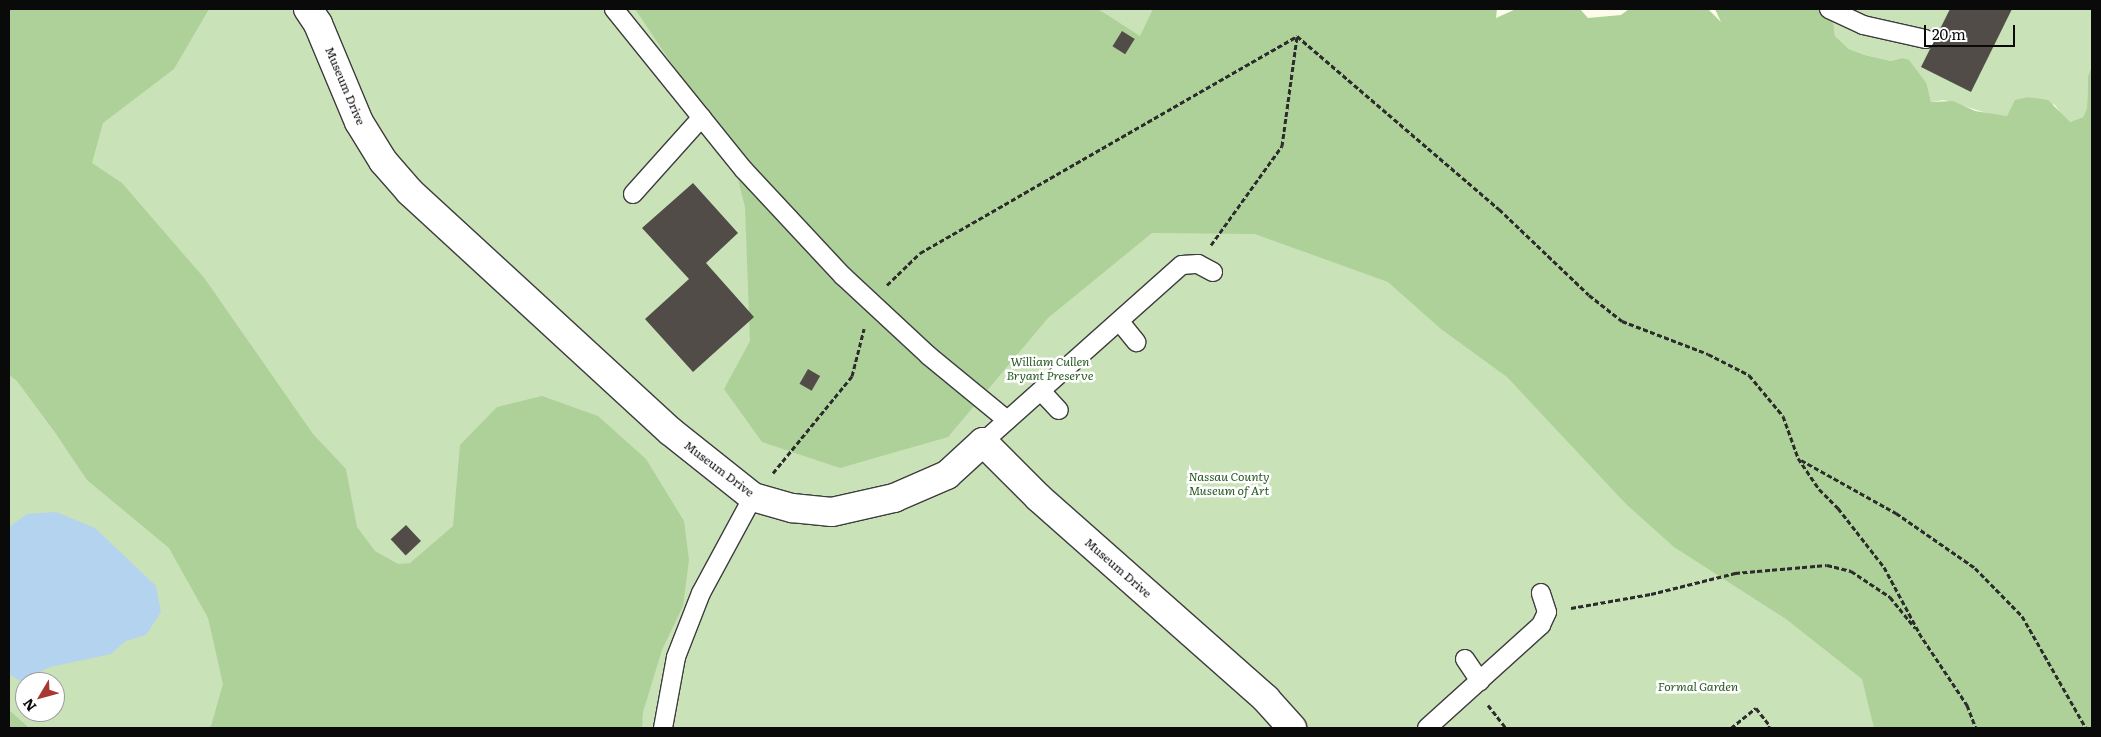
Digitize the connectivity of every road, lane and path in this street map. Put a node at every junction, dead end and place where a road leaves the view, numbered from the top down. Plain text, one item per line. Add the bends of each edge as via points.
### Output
1 (308, 9) edge
2 (614, 9) edge
3 (1829, 9) edge
4 (1297, 36) junction
5 (1925, 40) dead end
6 (702, 117) junction
7 (633, 194) dead end
8 (1205, 268) joint
9 (871, 302) junction
10 (1120, 322) junction
11 (1136, 342) dead end
12 (1041, 391) junction
13 (1058, 410) dead end
14 (1007, 420) junction
15 (983, 442) junction
16 (1798, 458) junction
17 (753, 497) junction
18 (1541, 593) dead end
19 (1547, 612) junction
20 (1920, 634) junction
21 (1465, 660) dead end
22 (1480, 681) junction
23 (663, 728) edge
24 (1292, 728) edge
25 (1427, 728) edge
26 (1731, 728) edge
27 (1768, 728) edge
28 (1976, 728) edge
29 (2086, 728) edge

1 - 17 street, Museum Drive via 318,24 359,122 383,161 410,192 670,431
2 - 6 lane
3 - 5 lane via 1863,25
4 - 8 path via 1282,146
4 - 9 path via 920,253
4 - 16 path via 1499,209 1589,295 1622,321 1708,354 1749,374 1783,416
6 - 7 lane
6 - 9 lane via 751,177
8 - 10 lane via 1182,266
9 - 14 lane
9 - 17 path via 852,376
10 - 11 lane
10 - 12 lane
12 - 13 lane
12 - 14 lane
14 - 15 lane
15 - 17 street, Museum Drive via 947,475 894,498 832,512 792,508
15 - 24 street, Museum Drive via 1039,498 1266,699
16 - 20 path via 1884,567
16 - 29 path via 1896,513 1975,568 2022,616
17 - 23 lane via 701,593 676,657
18 - 19 lane
19 - 20 path via 1651,594 1736,573 1827,565 1851,571 1890,597
19 - 22 lane via 1541,625
20 - 28 path via 1967,706
21 - 22 lane
22 - 25 lane
26 - 27 path via 1756,708 1770,726

